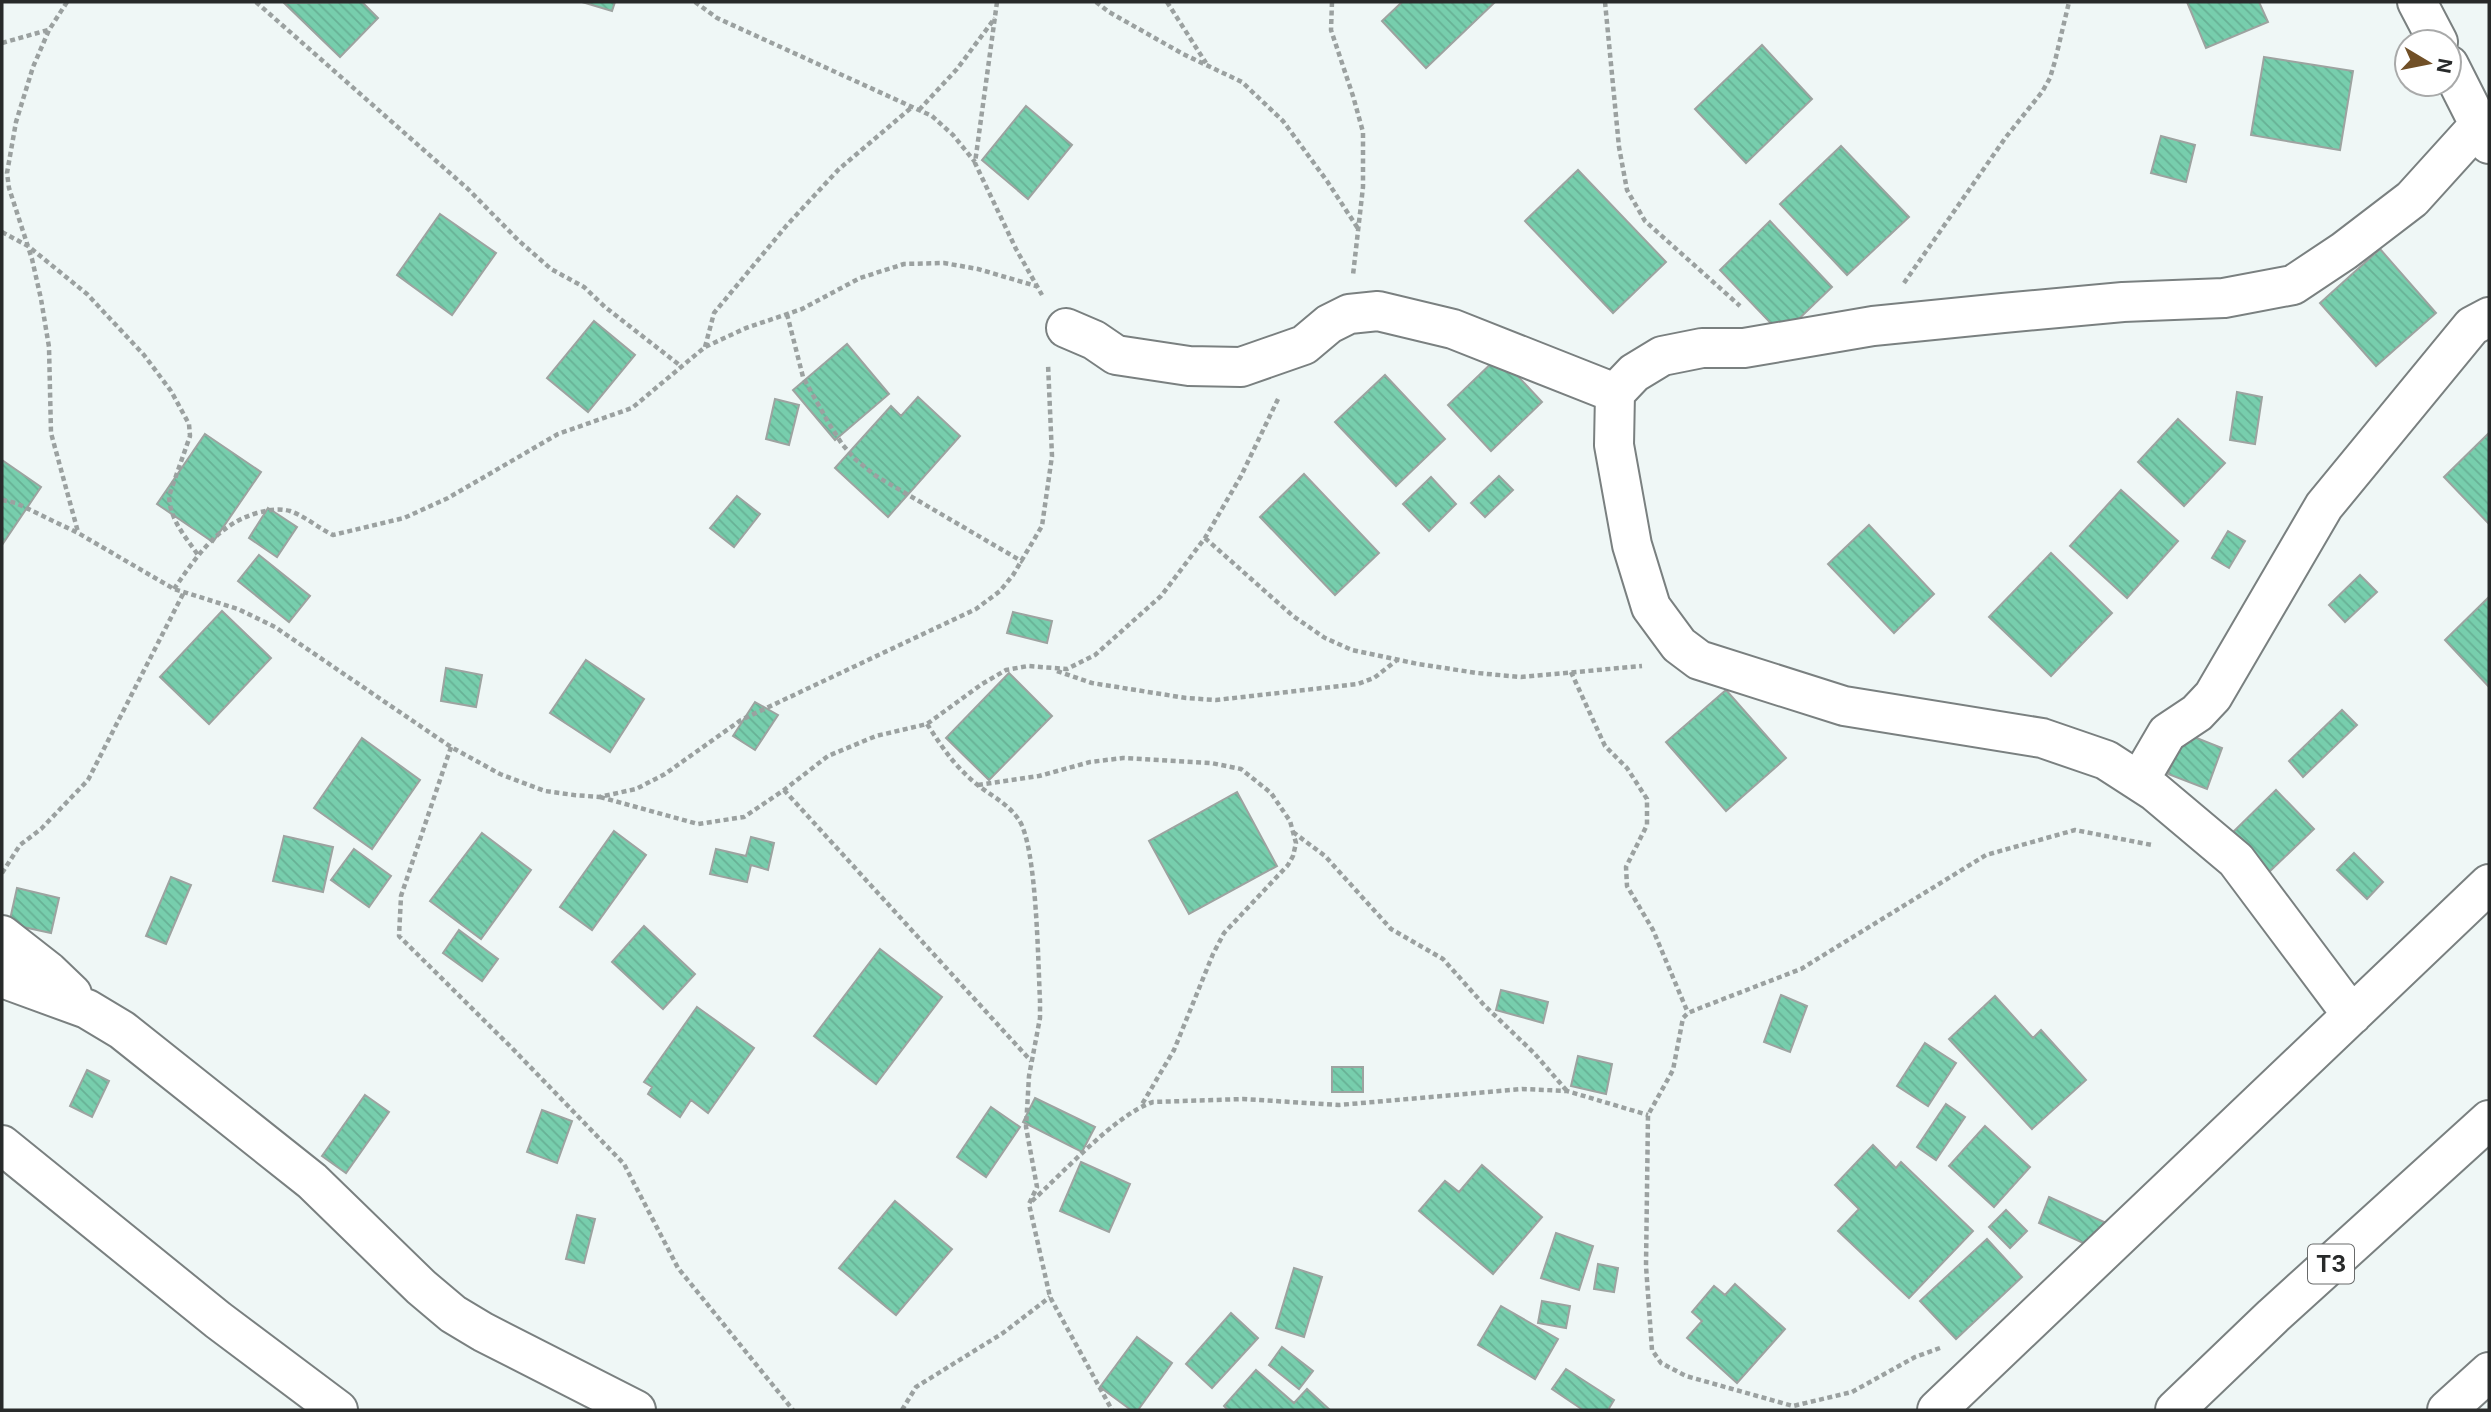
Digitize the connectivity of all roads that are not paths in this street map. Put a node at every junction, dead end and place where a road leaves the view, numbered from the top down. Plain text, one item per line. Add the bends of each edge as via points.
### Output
1 (2417, 2) edge
2 (2431, 28) edge
3 (2463, 93) edge
4 (2484, 134) edge
5 (2489, 317) edge
6 (1057, 344) road end
7 (1615, 393) junction
8 (2139, 781) junction
9 (2489, 884) edge
10 (2, 935) edge
11 (2, 978) edge
12 (87, 1009) junction
13 (2351, 1015) junction
14 (2489, 1120) edge
15 (2, 1145) edge
16 (2489, 1372) edge
17 (338, 1410) edge
18 (636, 1410) edge
19 (1937, 1410) edge
20 (2175, 1410) edge
21 (2447, 1410) edge

1 - 2 main road
3 - 4 main road
4 - 7 main road via 2412,199 2292,285 2224,298 2110,303 1873,326 1744,348 1702,348 1662,356 1634,373
5 - 8 main road via 2472,326 2324,506 2213,696 2167,733
6 - 7 main road via 1094,340 1116,355 1212,368 1241,367 1304,345 1349,314 1378,311 1453,329
7 - 8 main road via 1614,445 1632,545 1651,607 1679,645 1699,660 1844,706 2042,738 2106,760
8 - 13 main road via 2236,860
9 - 13 main road
10 - 12 main road
11 - 12 main road
12 - 18 main road via 143,1046 312,1181 453,1314
13 - 19 main road
14 - 20 main road, T3
15 - 17 main road via 218,1320
16 - 21 main road

